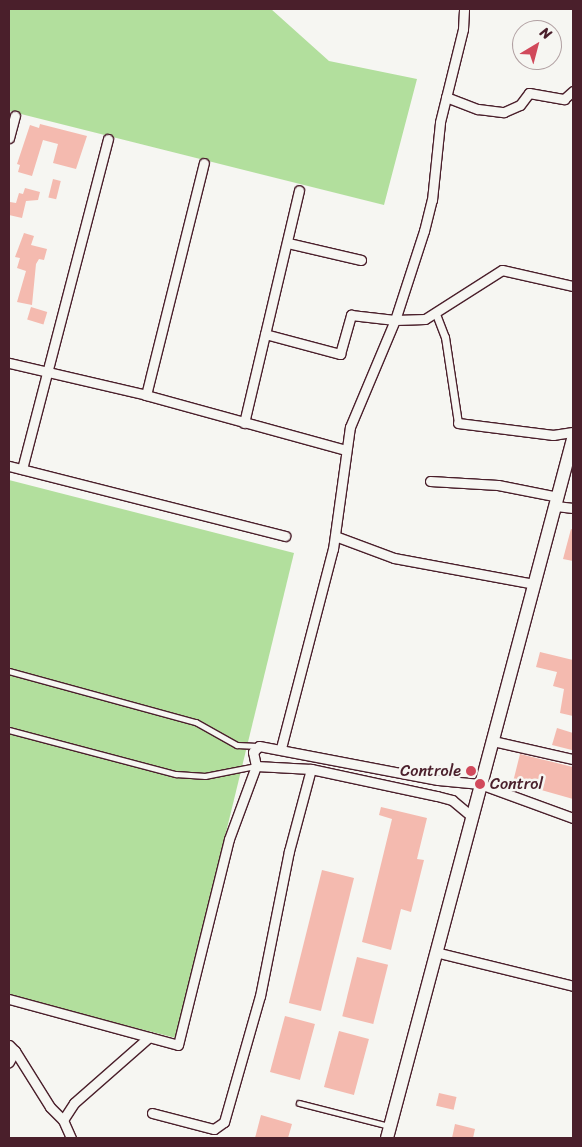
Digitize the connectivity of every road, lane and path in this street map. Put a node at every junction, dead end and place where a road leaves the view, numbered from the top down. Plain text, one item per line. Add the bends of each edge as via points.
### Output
1 (464, 9) edge
2 (573, 91) edge
3 (446, 97) junction
4 (15, 116) dead end
5 (9, 138) edge
6 (108, 139) dead end
7 (204, 163) dead end
8 (299, 190) dead end
9 (288, 243) junction
10 (361, 260) dead end
11 (573, 286) edge
12 (436, 314) junction
13 (395, 320) junction
14 (265, 334) junction
15 (9, 363) edge
16 (49, 372) junction
17 (146, 395) junction
18 (244, 423) junction
19 (458, 423) joint
20 (573, 432) edge
21 (573, 439) edge
22 (346, 450) junction
23 (9, 466) edge
24 (22, 469) junction
25 (430, 481) dead end
26 (557, 501) junction
27 (573, 508) edge
28 (286, 536) dead end
29 (335, 536) junction
30 (534, 584) junction
31 (9, 671) edge
32 (9, 730) edge
33 (493, 741) junction
34 (259, 746) junction
35 (281, 748) junction
36 (573, 759) edge
37 (256, 766) junction
38 (311, 768) junction
39 (438, 780) junction
40 (480, 784) junction
41 (437, 796) junction
42 (471, 816) junction
43 (573, 818) edge
44 (436, 952) junction
45 (573, 986) edge
46 (9, 999) edge
47 (149, 1037) junction
48 (12, 1048) edge
49 (9, 1062) edge
50 (298, 1103) dead end
51 (152, 1112) dead end
52 (63, 1120) junction
53 (388, 1132) edge
54 (71, 1138) edge

1 - 3 street via 463,29
2 - 3 street via 564,99 529,93 520,105 504,112 478,109
3 - 13 street via 440,122 432,200
4 - 5 street
6 - 16 street
7 - 17 street
8 - 9 street
9 - 10 street
9 - 14 street
11 - 12 street via 502,270
12 - 13 street
12 - 19 street via 445,337
13 - 14 street via 351,315 340,354
13 - 22 street via 350,426
14 - 18 street
15 - 16 street
16 - 17 street
16 - 24 street
17 - 18 street
18 - 22 street
19 - 20 street via 553,435
21 - 26 main road
22 - 29 street
23 - 24 street
24 - 28 street
25 - 26 street via 498,485
26 - 27 street
26 - 30 main road
29 - 30 street via 394,558
29 - 35 street
30 - 33 main road
31 - 34 lane via 196,722 242,747
32 - 37 lane via 176,774 206,776
33 - 36 street
33 - 40 main road
34 - 35 street
34 - 37 street via 253,752
35 - 39 street
37 - 38 street
37 - 47 street via 229,839 178,1045
38 - 41 street
38 - 51 street via 289,851 260,996 224,1122 214,1130
39 - 40 street
39 - 41 street via 443,786
40 - 42 main road
40 - 43 street
41 - 42 street via 452,800
42 - 44 main road
44 - 45 street
44 - 53 main road
46 - 47 street
47 - 52 street via 80,1096
48 - 49 street
48 - 52 street via 50,1107
50 - 53 lane
52 - 54 street

